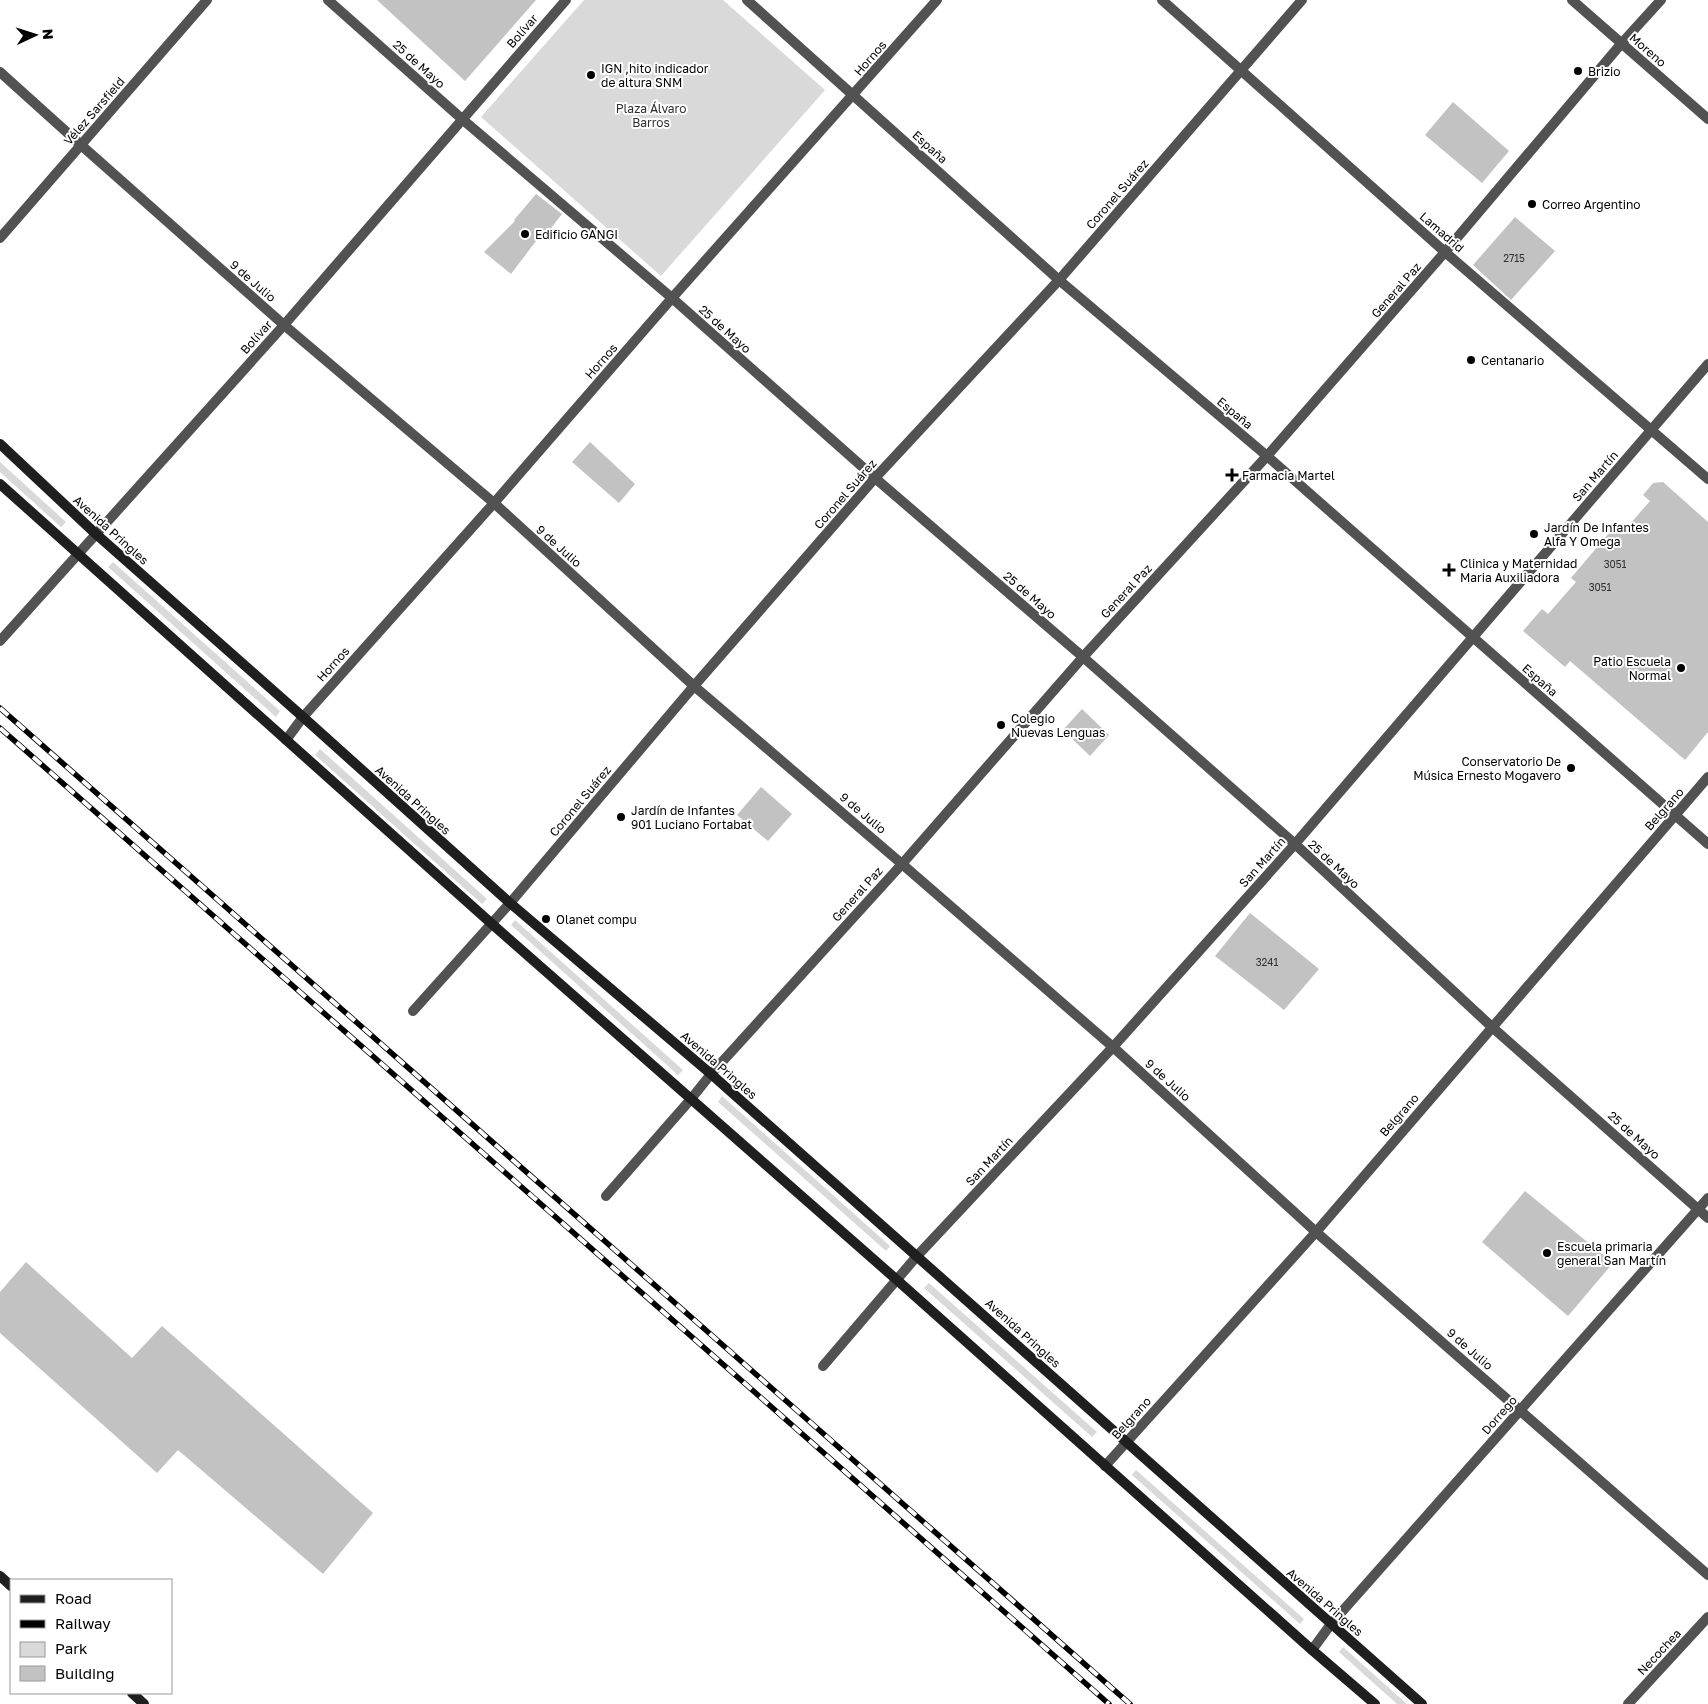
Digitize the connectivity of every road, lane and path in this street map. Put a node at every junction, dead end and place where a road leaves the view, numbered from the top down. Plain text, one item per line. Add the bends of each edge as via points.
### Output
1 (206, 0) edge
2 (328, 0) edge
3 (566, 0) edge
4 (747, 0) edge
5 (938, 0) edge
6 (1162, 0) edge
7 (1302, 0) edge
8 (1572, 0) edge
9 (1661, 0) edge
10 (1621, 44) junction
11 (1241, 70) junction
12 (0, 72) edge
13 (854, 95) junction
14 (462, 119) junction
15 (1708, 119) edge
16 (81, 145) junction
17 (0, 238) edge
18 (1445, 252) junction
19 (1058, 280) junction
20 (672, 298) junction
21 (284, 325) junction
22 (1708, 364) edge
23 (1652, 430) junction
24 (0, 444) edge
25 (1268, 456) junction
26 (875, 478) junction
27 (1708, 479) edge
28 (0, 484) edge
29 (494, 503) junction
30 (96, 534) junction
31 (78, 555) junction
32 (1472, 637) junction
33 (0, 641) edge
34 (1083, 657) junction
35 (694, 686) junction
36 (303, 717) junction
37 (286, 740) junction
38 (1708, 777) edge
39 (1675, 814) junction
40 (1295, 844) junction
41 (1708, 844) edge
42 (902, 864) junction
43 (510, 903) junction
44 (492, 924) junction
45 (413, 1011) dead end
46 (1492, 1027) junction
47 (1113, 1047) junction
48 (711, 1074) junction
49 (691, 1099) junction
50 (606, 1196) dead end
51 (1708, 1198) edge
52 (1698, 1209) junction
53 (1708, 1218) edge
54 (1316, 1232) junction
55 (917, 1256) junction
56 (897, 1280) junction
57 (823, 1366) dead end
58 (1520, 1410) junction
59 (1126, 1442) junction
60 (1106, 1466) junction
61 (1708, 1575) edge
62 (0, 1576) edge
63 (10, 1585) edge
64 (1708, 1617) edge
65 (1331, 1624) junction
66 (1312, 1650) junction
67 (133, 1694) edge
68 (144, 1704) edge
69 (1375, 1704) edge
70 (1422, 1704) edge
71 (1628, 1704) edge

1 - 16 street, Vélez Sarsfield
2 - 14 street, 25 de Mayo
3 - 14 street, Bolívar
4 - 13 street, España
5 - 13 street, Hornos
6 - 11 street, Lamadrid
7 - 11 street, Coronel Suárez
8 - 10 street, Moreno
9 - 10 street, General Paz
10 - 15 street, Moreno
10 - 18 street, General Paz
11 - 18 street, Lamadrid
11 - 19 street, Coronel Suárez
12 - 16 street, 9 de Julio
13 - 19 street, España
13 - 20 street, Hornos
14 - 20 street, 25 de Mayo
14 - 21 street, Bolívar
16 - 17 street, Vélez Sarsfield
16 - 21 street, 9 de Julio
18 - 23 street, Lamadrid
18 - 25 street, General Paz
19 - 25 street, España
19 - 26 street, Coronel Suárez
20 - 26 street, 25 de Mayo
20 - 29 street, Hornos
21 - 29 street, 9 de Julio
21 - 30 street, Bolívar
22 - 23 street, San Martín
23 - 27 street, Lamadrid
23 - 32 street, San Martín
24 - 30 main road, Avenida Pringles
25 - 32 street, España
25 - 34 street, General Paz
26 - 34 street, 25 de Mayo
26 - 35 street, Coronel Suárez
28 - 31 main road
29 - 35 street, 9 de Julio
29 - 36 street, Hornos
30 - 31 street, Bolívar
30 - 36 main road, Avenida Pringles
31 - 33 street, Bolívar
31 - 37 main road
32 - 39 street, España
32 - 40 street, San Martín
34 - 40 street, 25 de Mayo
34 - 42 street, General Paz
35 - 42 street, 9 de Julio
35 - 43 street, Coronel Suárez
36 - 37 street, Hornos
36 - 43 main road, Avenida Pringles
37 - 44 main road
38 - 39 street, Belgrano
39 - 41 street, España
39 - 46 street, Belgrano
40 - 46 street, 25 de Mayo
40 - 47 street, San Martín
42 - 47 street, 9 de Julio
42 - 48 street, General Paz
43 - 44 street, Coronel Suárez
43 - 48 main road, Avenida Pringles
44 - 45 street, Coronel Suárez
44 - 49 main road
46 - 52 street, 25 de Mayo
46 - 54 street, Belgrano
47 - 54 street, 9 de Julio
47 - 55 street, San Martín
48 - 49 street, General Paz
48 - 55 main road, Avenida Pringles
49 - 50 street, General Paz
49 - 56 main road
51 - 52 street, Dorrego
52 - 53 street, 25 de Mayo
52 - 58 street, Dorrego
54 - 58 street, 9 de Julio
54 - 59 street, Belgrano
55 - 56 street, San Martín
55 - 59 main road, Avenida Pringles
56 - 57 street, San Martín
56 - 60 main road
58 - 61 street, 9 de Julio
58 - 65 street, Dorrego
59 - 60 street, Belgrano
59 - 65 main road, Avenida Pringles
60 - 66 main road
62 - 63 main road
64 - 71 street, Necochea
65 - 66 street, Dorrego
65 - 70 main road, Avenida Pringles
66 - 69 main road
67 - 68 main road

